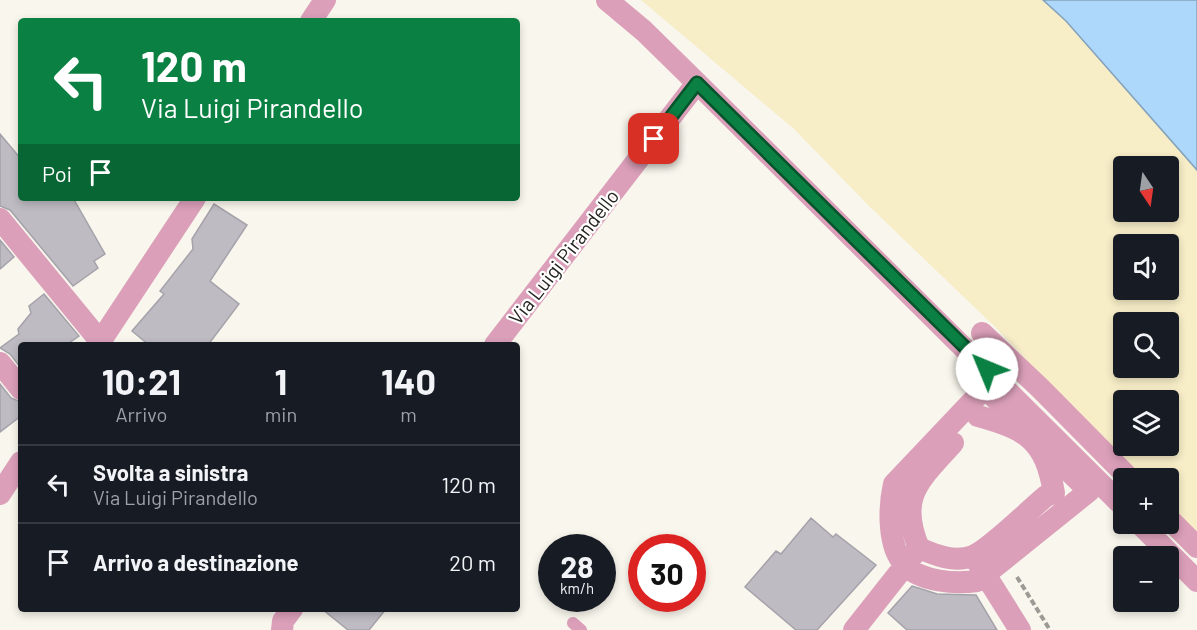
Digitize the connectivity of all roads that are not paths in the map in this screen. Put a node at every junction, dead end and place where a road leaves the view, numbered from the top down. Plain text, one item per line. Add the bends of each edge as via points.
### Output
1 (325, 0) edge
2 (607, 0) edge
3 (313, 18) edge
4 (697, 83) junction
5 (193, 201) edge
6 (0, 219) edge
7 (982, 333) dead end
8 (98, 342) edge
9 (100, 342) edge
10 (497, 342) edge
11 (0, 363) edge
12 (18, 385) edge
13 (999, 391) junction
14 (978, 416) junction
15 (18, 467) edge
16 (1119, 468) edge
17 (1078, 473) junction
18 (1054, 493) junction
19 (0, 494) edge
20 (1113, 499) edge
21 (1179, 529) edge
22 (1150, 534) edge
23 (1197, 547) edge
24 (912, 557) junction
25 (979, 565) junction
26 (1197, 581) edge
27 (290, 612) edge
28 (282, 630) edge
29 (854, 630) edge
30 (1020, 630) edge

1 - 3 street
2 - 4 street
4 - 10 street, Via Luigi Pirandello
4 - 13 street
5 - 9 street
6 - 8 street
7 - 16 street
11 - 12 street
13 - 14 street
13 - 17 street
13 - 24 street via 985,388 894,484 889,505 891,529 897,550
14 - 18 street via 1009,424 1030,438 1044,454
14 - 24 street via 913,492 909,503
15 - 19 street
17 - 18 street
17 - 20 street
17 - 25 street via 1089,491 1005,558
18 - 25 street via 1046,496
21 - 23 street
22 - 26 street
24 - 25 street via 929,578 955,584 977,581
24 - 29 street
25 - 30 street
27 - 28 street

